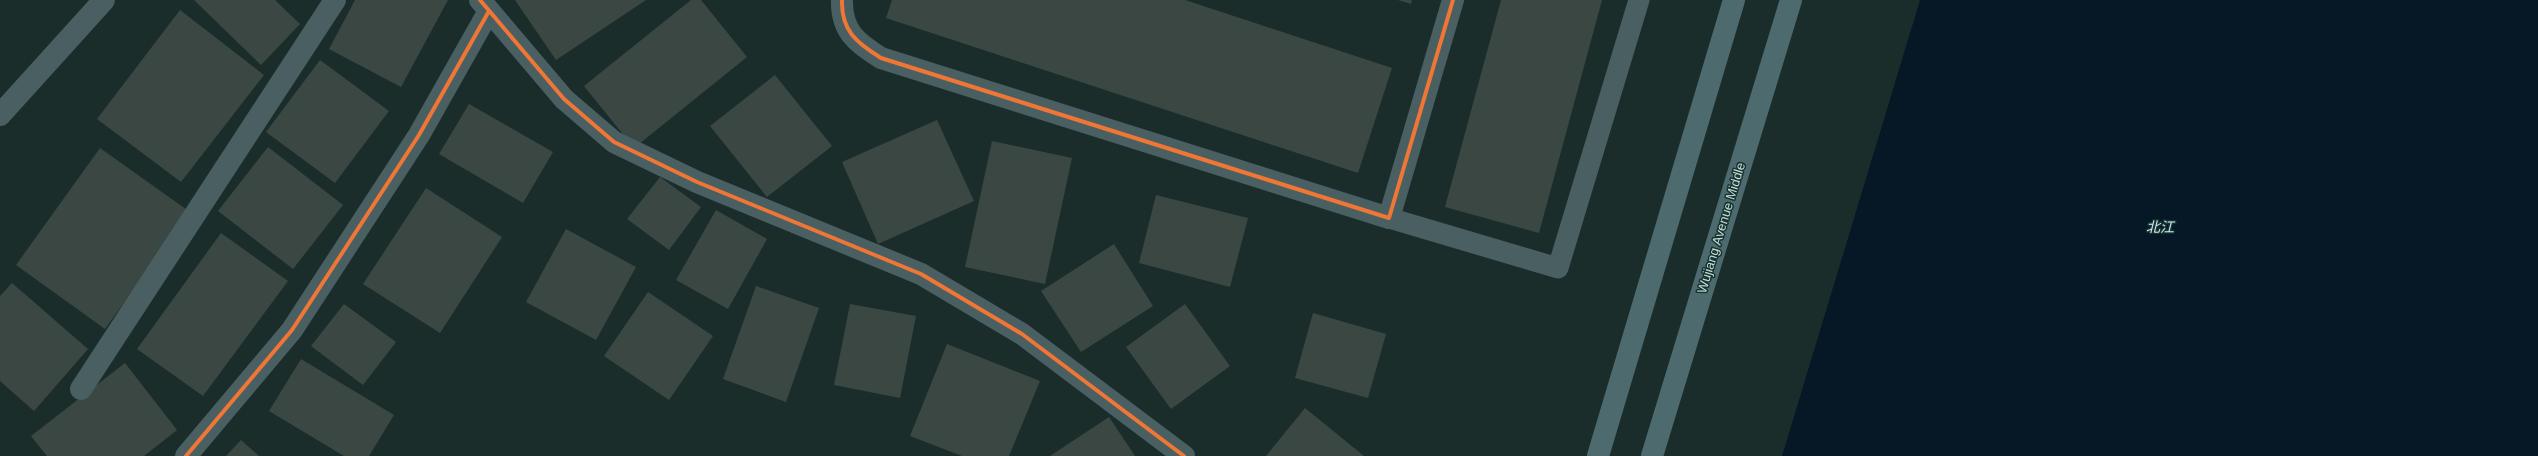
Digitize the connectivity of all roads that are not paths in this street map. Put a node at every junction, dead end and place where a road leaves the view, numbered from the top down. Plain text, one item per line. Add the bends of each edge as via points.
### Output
1 (104, 0) edge
2 (335, 0) edge
3 (1454, 0) edge
4 (1639, 0) edge
5 (1734, 0) edge
6 (1791, 0) edge
7 (841, 3) edge
8 (485, 5) edge
9 (0, 115) edge
10 (1389, 218) junction
11 (81, 389) dead end
12 (186, 456) edge
13 (1184, 456) edge
14 (1598, 456) edge
15 (1652, 456) edge

1 - 9 street
2 - 11 street
3 - 10 street
4 - 10 lane via 1558,268
5 - 14 main road
6 - 15 main road, Wujiang Avenue Middle
7 - 10 street via 847,28 859,44 881,58
8 - 12 street via 419,136 292,330
8 - 13 street via 564,99 614,142 697,182 921,274 1022,334

